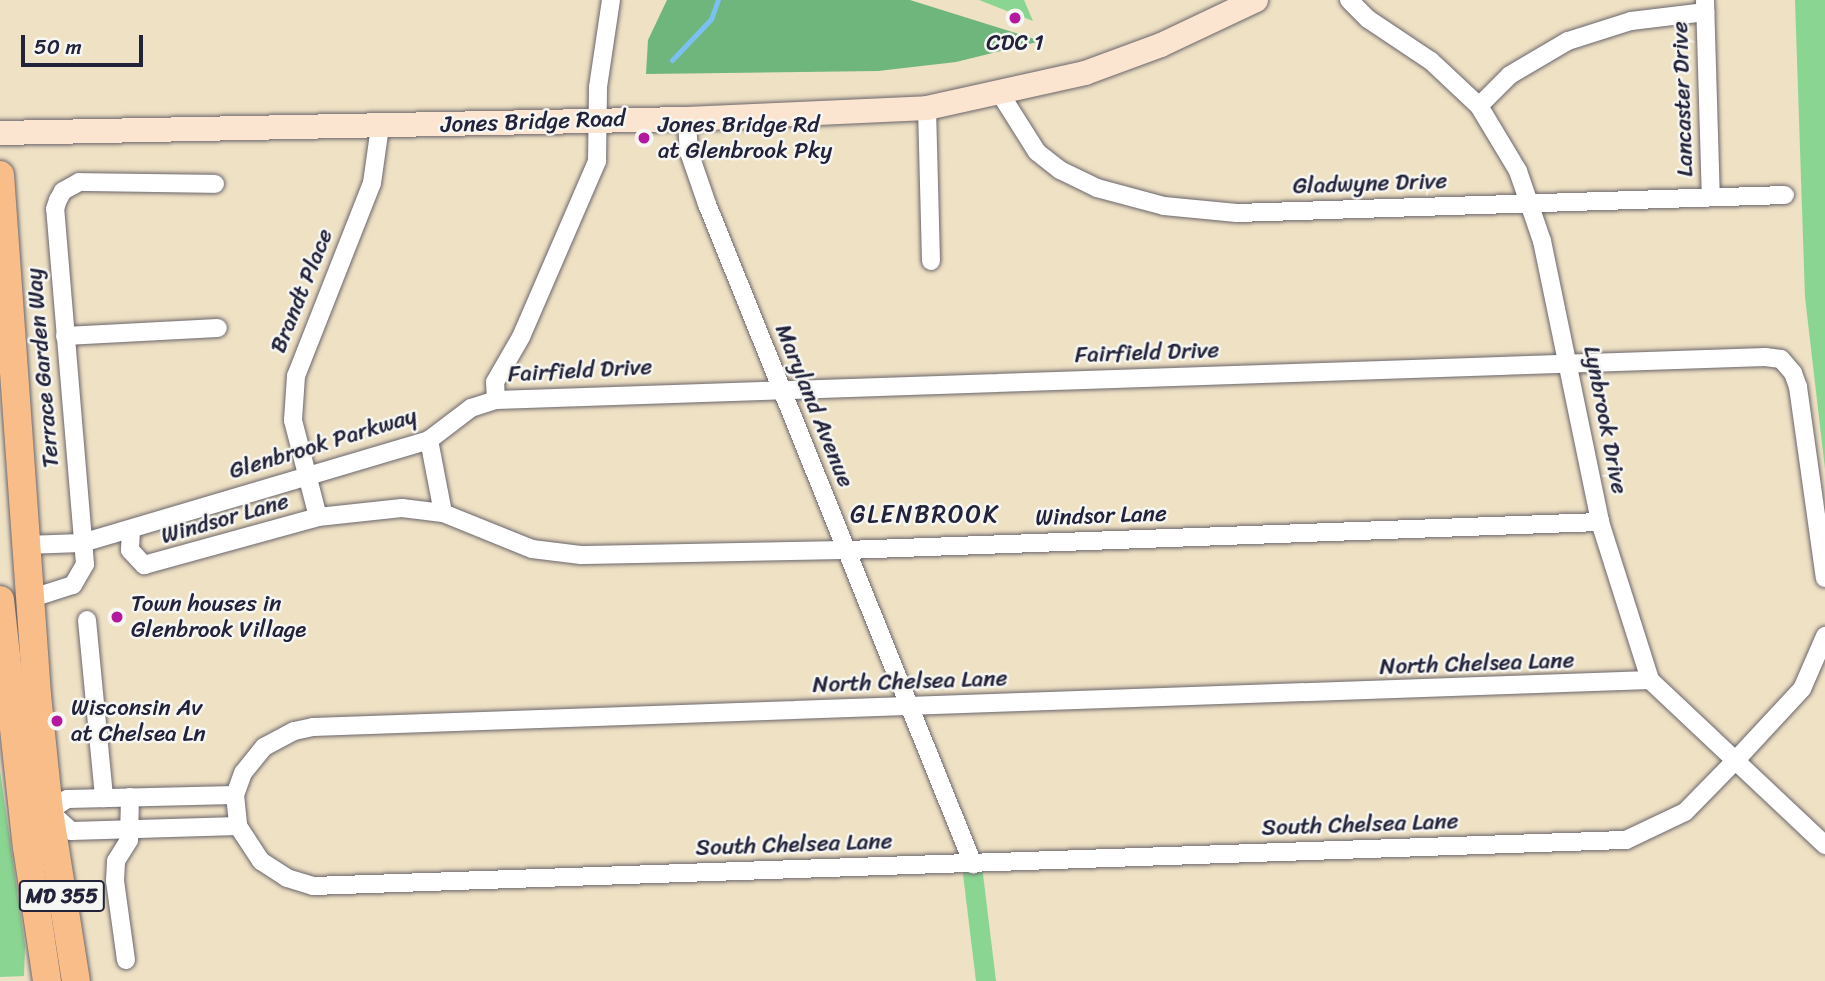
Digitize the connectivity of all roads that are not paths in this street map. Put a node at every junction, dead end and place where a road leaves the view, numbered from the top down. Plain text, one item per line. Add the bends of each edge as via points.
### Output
1 (611, 0) edge
2 (1256, 0) edge
3 (1349, 0) edge
4 (1705, 6) edge
5 (1001, 95) junction
6 (1479, 106) junction
7 (927, 108) junction
8 (600, 118) junction
9 (687, 119) junction
10 (380, 127) junction
11 (0, 132) edge
12 (0, 175) edge
13 (215, 184) dead end
14 (1786, 195) dead end
15 (1711, 197) junction
16 (1529, 203) junction
17 (931, 261) dead end
18 (218, 328) dead end
19 (65, 336) junction
20 (1571, 366) junction
21 (778, 387) junction
22 (496, 400) junction
23 (429, 440) junction
24 (306, 475) junction
25 (443, 513) junction
26 (318, 517) junction
27 (1600, 522) junction
28 (131, 530) junction
29 (82, 543) junction
30 (25, 545) junction
31 (847, 550) junction
32 (1825, 578) edge
33 (29, 599) junction
34 (0, 602) edge
35 (87, 620) dead end
36 (1825, 636) edge
37 (1650, 680) junction
38 (908, 706) junction
39 (1735, 761) junction
40 (235, 795) junction
41 (130, 797) junction
42 (104, 798) junction
43 (36, 812) junction
44 (238, 826) junction
45 (131, 828) junction
46 (1825, 845) edge
47 (973, 864) junction
48 (126, 960) dead end
49 (47, 981) edge
50 (76, 981) edge

1 - 8 street via 598,87
2 - 5 main road, Jones Bridge Road via 1136,55
3 - 6 street, Lynbrook Drive via 1368,19 1431,61
4 - 6 street via 1630,21 1568,41 1510,75
4 - 15 street, Lancaster Drive
5 - 7 main road, Jones Bridge Road
5 - 16 street, Gladwyne Drive via 1037,152 1060,170 1097,188 1164,206 1237,213
6 - 16 street, Lynbrook Drive via 1518,171
7 - 9 main road, Jones Bridge Road
7 - 17 street
8 - 9 main road, Jones Bridge Road
8 - 10 main road, Jones Bridge Road
8 - 22 street via 597,161 521,337 495,382
9 - 21 street, Maryland Avenue via 689,152
10 - 11 main road, Jones Bridge Road
10 - 24 street, Brandt Place via 372,183 296,376 293,420
12 - 30 main road, MD 355
13 - 19 street, Terrace Garden Way via 79,183 63,191 55,209
14 - 15 street, Gladwyne Drive
15 - 16 street, Gladwyne Drive
16 - 20 street, Lynbrook Drive
18 - 19 street
19 - 29 street, Terrace Garden Way
20 - 21 street, Fairfield Drive
20 - 27 street, Lynbrook Drive
20 - 32 street, Fairfield Drive via 1781,359 1793,373
21 - 22 street, Fairfield Drive
21 - 31 street, Maryland Avenue
22 - 23 street, Glenbrook Parkway via 471,408
23 - 24 street, Glenbrook Parkway
23 - 25 street
24 - 26 street, Windsor Lane
24 - 28 street, Glenbrook Parkway
25 - 26 street, Windsor Lane via 402,508
25 - 31 street, Windsor Lane via 497,538 564,554
26 - 28 street, Windsor Lane via 144,565 130,550
27 - 31 street, Windsor Lane
27 - 37 street, Lynbrook Drive
28 - 29 street, Glenbrook Parkway
29 - 30 street, Glenbrook Parkway
29 - 33 street, Terrace Garden Way via 81,577 62,591
30 - 33 main road, MD 355
31 - 38 street, Maryland Avenue
33 - 34 main road
33 - 43 main road, MD 355
34 - 43 main road, MD 355
35 - 42 street
36 - 39 street, South Chelsea Lane via 1801,689
37 - 38 street, North Chelsea Lane
37 - 39 street, Lynbrook Drive
38 - 40 street, North Chelsea Lane via 313,727 264,747 243,773
38 - 47 street, Maryland Avenue
39 - 46 street, Lynbrook Drive
39 - 47 street, South Chelsea Lane via 1685,812 1626,840
40 - 41 street
40 - 44 street
41 - 42 street
41 - 45 street
42 - 43 street via 67,799
43 - 45 street via 71,831
43 - 49 main road, MD 355
43 - 50 main road, MD 355
44 - 45 street
44 - 47 street, South Chelsea Lane via 261,861 287,878 313,886
45 - 48 street via 128,847 116,861 115,881

